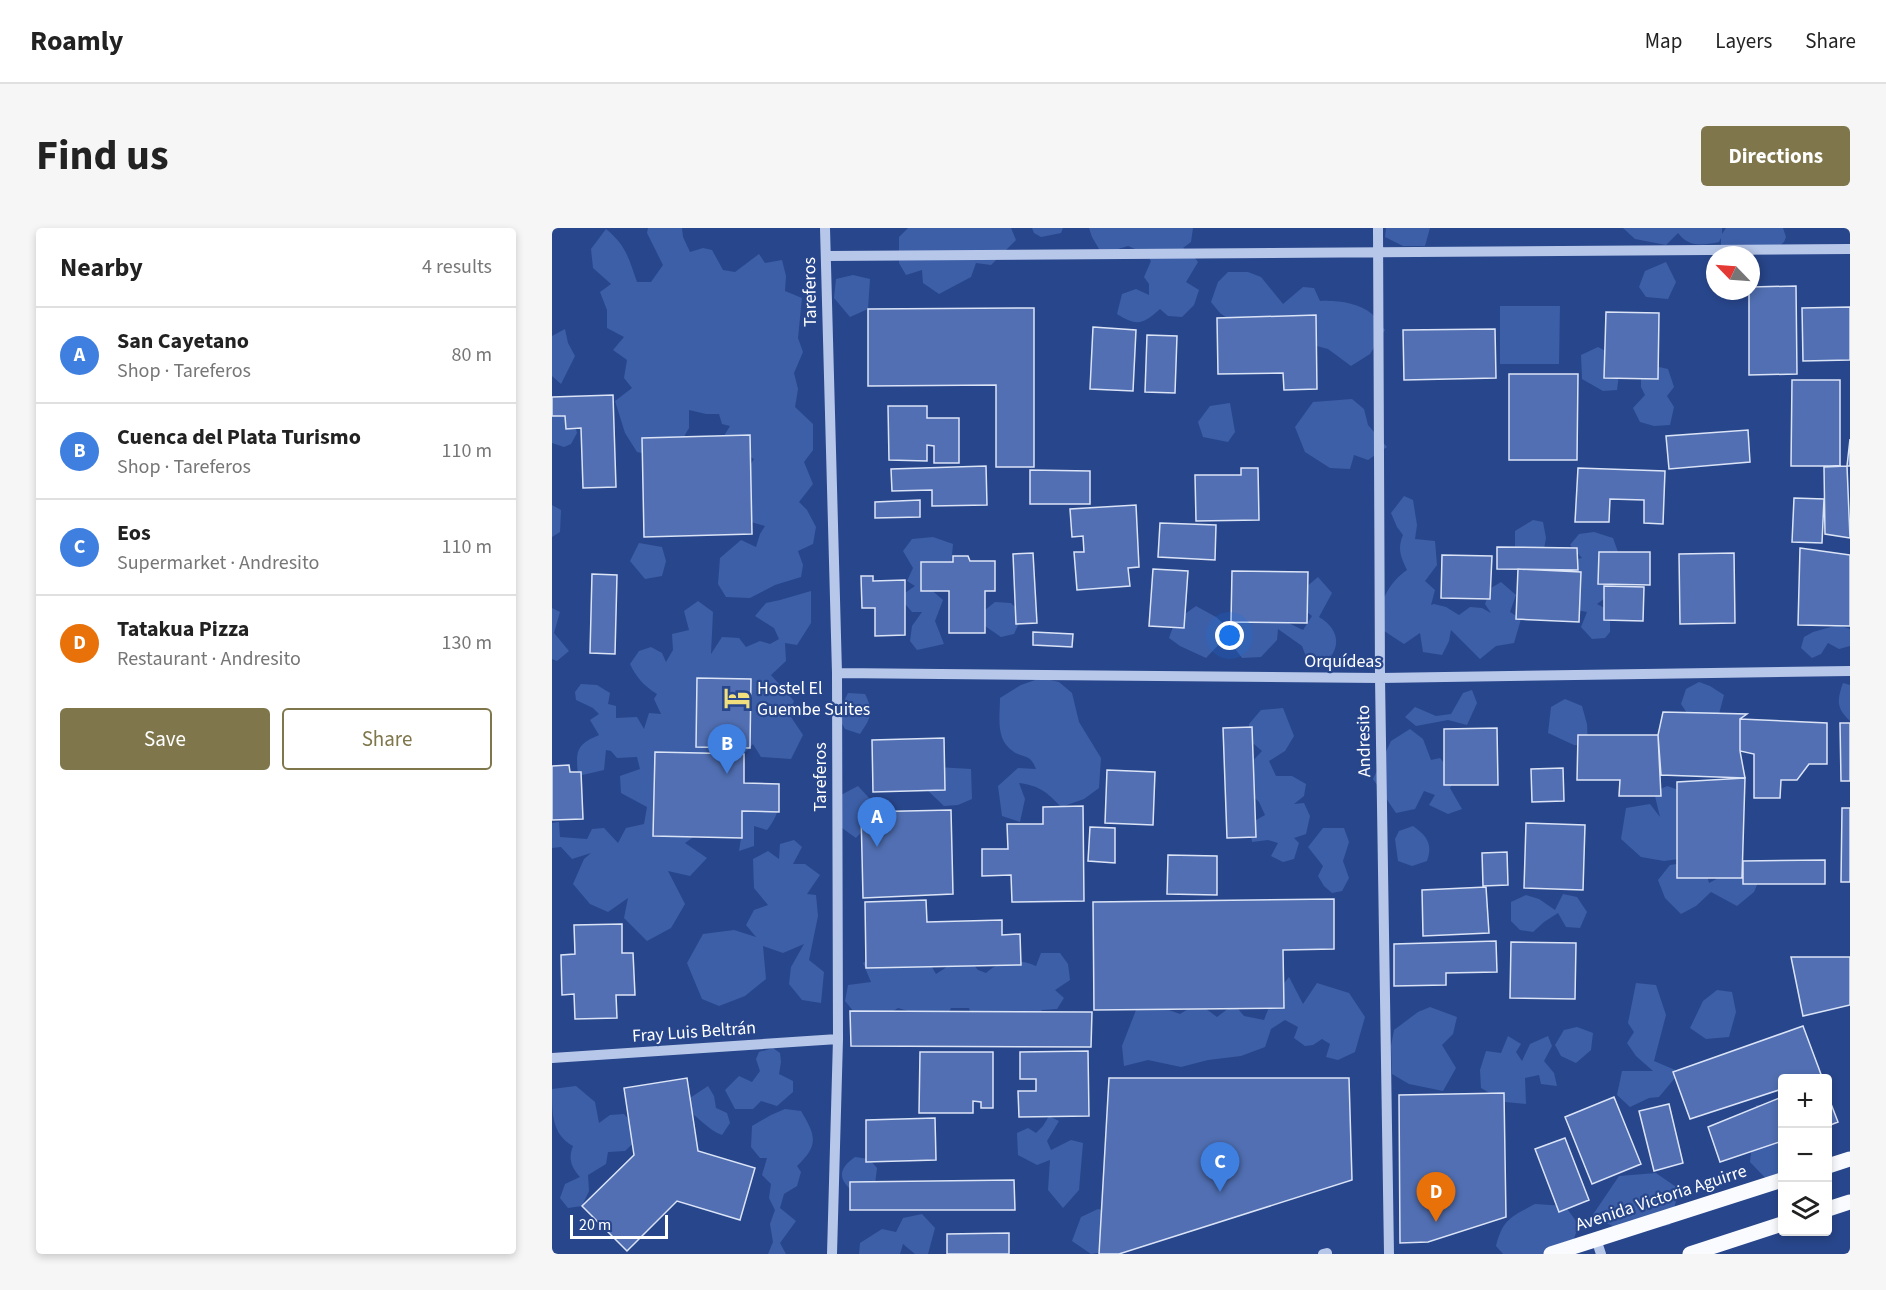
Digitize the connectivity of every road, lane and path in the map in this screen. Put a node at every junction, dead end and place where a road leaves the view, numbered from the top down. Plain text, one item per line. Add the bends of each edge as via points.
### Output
1 (825, 228) edge
2 (1378, 228) edge
3 (1850, 249) edge
4 (1378, 251) junction
5 (826, 256) junction
6 (1850, 671) edge
7 (837, 673) junction
8 (1380, 678) junction
9 (838, 1039) junction
10 (552, 1058) edge
11 (1850, 1158) edge
12 (1832, 1164) edge
13 (1778, 1181) edge
14 (1850, 1202) edge
15 (1832, 1207) edge
16 (1778, 1225) edge
17 (1599, 1247) edge
18 (832, 1254) edge
19 (1389, 1254) edge
20 (1551, 1254) edge
21 (1690, 1254) edge

1 - 5 street, Tareferos
2 - 4 street, Andresito
3 - 4 street
4 - 5 street
4 - 8 street, Andresito
5 - 7 street, Tareferos
6 - 8 street, Orquídeas
7 - 8 street, Orquídeas
7 - 9 street, Tareferos
8 - 19 street, Andresito
9 - 10 street, Fray Luis Beltrán
9 - 18 street, Tareferos
11 - 12 main road
13 - 17 main road, Avenida Victoria Aguirre
14 - 15 main road
16 - 21 main road
17 - 20 main road, Avenida Victoria Aguirre

